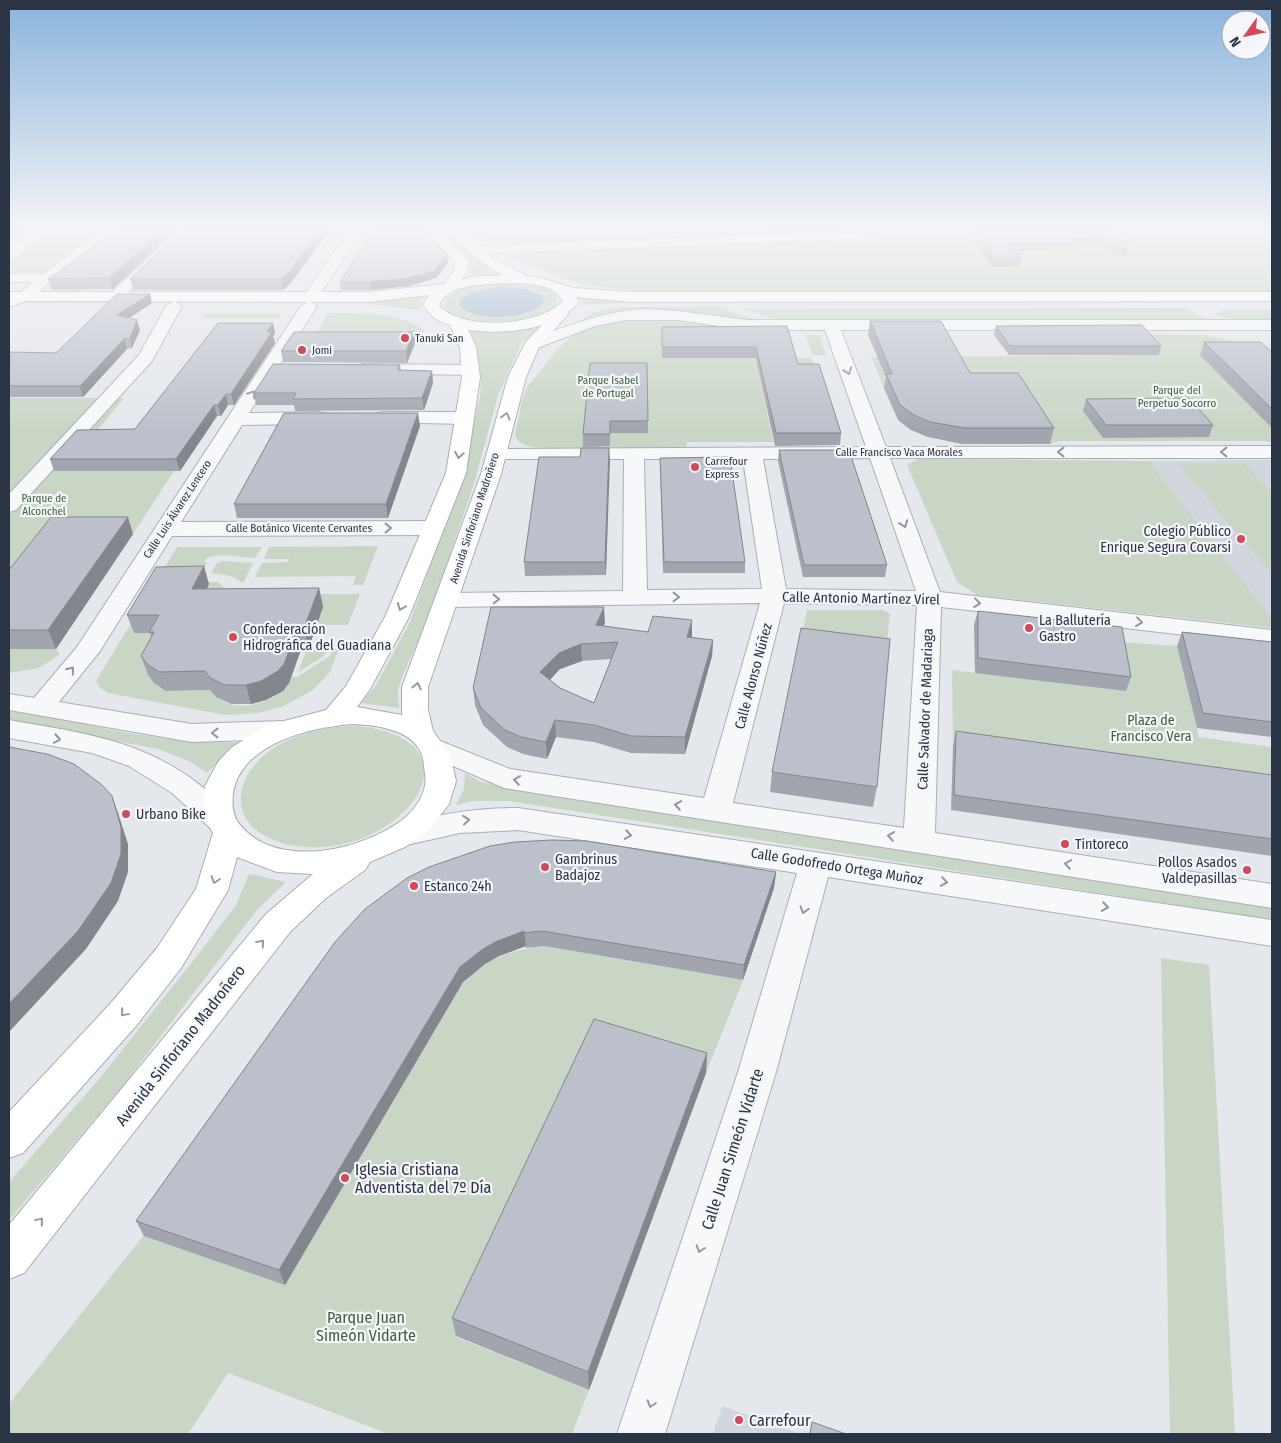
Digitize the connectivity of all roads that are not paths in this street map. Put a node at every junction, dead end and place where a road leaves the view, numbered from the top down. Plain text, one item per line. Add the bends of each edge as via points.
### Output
1 (314, 295) edge
2 (398, 295) edge
3 (437, 295) edge
4 (567, 295) edge
5 (615, 295) edge
6 (16, 297) edge
7 (115, 297) joint
8 (1271, 299) edge
9 (1201, 300) junction
10 (310, 302) junction
11 (9, 304) edge
12 (720, 305) junction
13 (174, 306) junction
14 (562, 312) junction
15 (448, 319) junction
16 (784, 325) junction
17 (831, 325) junction
18 (1240, 326) junction
19 (1270, 332) edge
20 (532, 345) junction
21 (268, 369) junction
22 (292, 369) edge
23 (346, 369) edge
24 (470, 370) junction
25 (336, 418) edge
26 (366, 418) edge
27 (465, 418) junction
28 (236, 419) junction
29 (752, 452) junction
30 (878, 452) junction
31 (1272, 452) edge
32 (497, 453) junction
33 (634, 453) junction
34 (9, 506) edge
35 (433, 528) junction
36 (164, 529) junction
37 (774, 596) junction
38 (635, 597) junction
39 (929, 598) junction
40 (447, 600) junction
41 (1272, 637) edge
42 (9, 702) edge
43 (40, 708) junction
44 (334, 716) junction
45 (9, 729) edge
46 (281, 730) junction
47 (426, 740) junction
48 (716, 810) junction
49 (224, 826) junction
50 (402, 835) junction
51 (919, 840) junction
52 (371, 851) junction
53 (816, 862) junction
54 (1272, 896) edge
55 (1272, 933) edge
56 (9, 1140) edge
57 (9, 1258) edge
58 (641, 1434) edge

1 - 10 street, Calle Luis Álvarez Lencero
2 - 10 main road
3 - 15 main road via 432,301 433,309
4 - 14 main road via 571,302
5 - 9 main road
6 - 7 main road
6 - 11 street
7 - 10 main road
8 - 9 main road
9 - 12 main road
9 - 18 street via 1200,311
10 - 13 main road
10 - 15 main road via 409,310
10 - 21 street, Calle Luis Álvarez Lencero
11 - 13 main road
12 - 14 main road via 629,305
12 - 16 street
13 - 34 street via 146,358
14 - 15 main road via 546,320 514,326 485,326
14 - 20 main road, Avenida Sinforiano Madroñero
15 - 24 main road via 468,347
16 - 17 street
16 - 20 street via 747,325 662,314 631,314 589,322
17 - 18 street
17 -> 30 street, Calle Salvador de Madariaga
18 - 19 street
32 -> 20 main road, Avenida Sinforiano Madroñero via 517,377
21 - 22 street
28 -> 21 street, Calle Luis Álvarez Lencero
23 - 24 street
24 - 27 main road
25 - 28 street
26 - 27 street
27 -> 35 main road via 456,473
28 - 36 street, Calle Luis Álvarez Lencero
29 - 30 street, Calle Francisco Vaca Morales
29 - 33 street, Calle Francisco Vaca Morales
29 - 37 street, Calle Alonso Núñez via 774,578
31 -> 30 street, Calle Francisco Vaca Morales
30 -> 39 street, Calle Salvador de Madariaga
32 - 33 street, Calle Francisco Vaca Morales
32 - 40 main road, Avenida Sinforiano Madroñero
33 - 38 street
36 -> 35 street, Calle Botánico Vicente Cervantes
35 -> 44 main road via 398,617 358,689
43 -> 36 street, Calle Luis Álvarez Lencero via 87,650
38 -> 37 street, Calle Antonio Martínez Virel
37 - 39 street, Calle Antonio Martínez Virel
37 - 48 street, Calle Alonso Núñez
40 -> 38 street, Calle Antonio Martínez Virel
39 -> 41 street, Calle Antonio Martínez Virel
39 - 51 street, Calle Salvador de Madariaga
47 -> 40 main road, Avenida Sinforiano Madroñero via 414,710 416,687
42 - 43 street
46 -> 43 street via 192,733
44 - 46 main road
44 - 47 main road via 361,715 386,719 401,724
45 -> 49 street via 110,749 138,759 192,792
46 - 49 main road via 249,749 228,771 217,796
48 -> 47 street via 504,778 466,763
47 - 50 main road, Avenida Sinforiano Madroñero via 441,767 439,790 428,811
51 -> 48 street
49 - 52 main road via 236,842 255,854 296,863 334,862
49 -> 56 main road via 212,890 169,958 123,1015
50 - 52 main road, Avenida Sinforiano Madroñero
50 -> 53 street, Calle Godofredo Ortega Muñoz via 448,822 518,819
54 -> 51 street
57 -> 52 main road, Avenida Sinforiano Madroñero via 278,923 324,881
53 -> 55 street, Calle Godofredo Ortega Muñoz
53 -> 58 street, Calle Juan Simeón Vidarte via 762,1054

